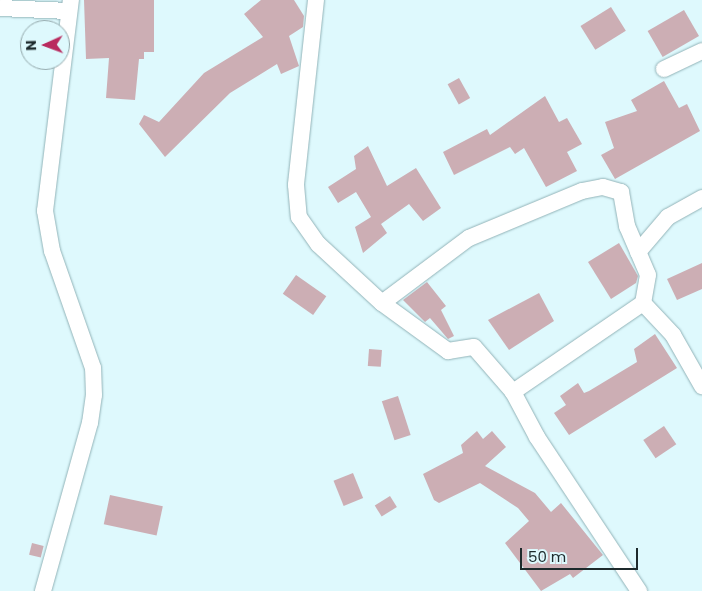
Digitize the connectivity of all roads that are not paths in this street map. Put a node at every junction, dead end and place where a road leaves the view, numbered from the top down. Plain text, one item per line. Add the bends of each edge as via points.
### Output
1 (316, 0) edge
2 (70, 6) edge
3 (0, 8) edge
4 (702, 51) edge
5 (664, 69) dead end
6 (702, 198) edge
7 (638, 252) junction
8 (382, 303) junction
9 (643, 303) junction
10 (702, 386) edge
11 (513, 392) junction
12 (43, 591) edge
13 (639, 591) edge

1 - 8 street via 296,184 299,217 318,244
2 - 3 street
2 - 12 street via 45,211 52,251 93,368 94,395 90,424
4 - 5 street
6 - 7 street via 668,216
7 - 8 street via 621,192 592,188 469,238
7 - 9 street via 648,275
8 - 11 street via 448,351 474,347
9 - 10 street via 673,335
9 - 11 street
11 - 13 street via 537,437

